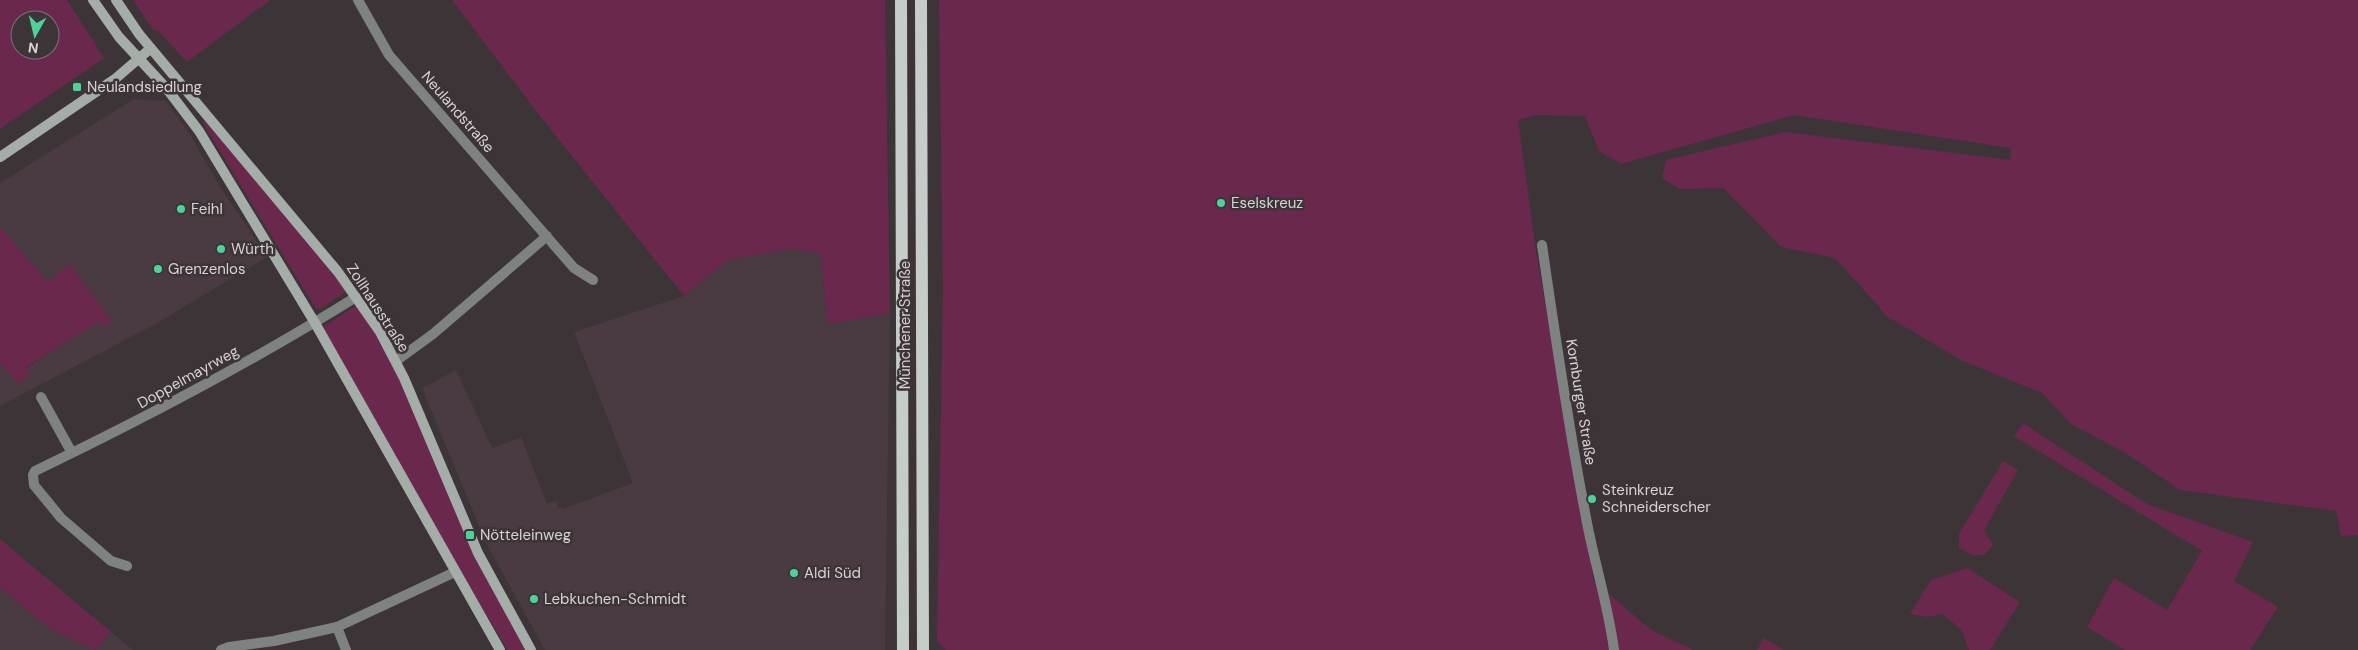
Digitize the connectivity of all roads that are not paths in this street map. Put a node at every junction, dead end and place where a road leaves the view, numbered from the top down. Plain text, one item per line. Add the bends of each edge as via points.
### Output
1 (93, 0) edge
2 (116, 0) edge
3 (358, 0) edge
4 (901, 0) edge
5 (921, 0) edge
6 (151, 48) junction
7 (139, 59) junction
8 (204, 112) junction
9 (192, 122) junction
10 (0, 157) edge
11 (547, 236) junction
12 (1542, 246) dead end
13 (593, 280) dead end
14 (356, 297) junction
15 (315, 323) junction
16 (396, 361) junction
17 (41, 397) dead end
18 (72, 453) junction
19 (127, 566) dead end
20 (455, 572) junction
21 (337, 627) junction
22 (221, 650) edge
23 (346, 650) edge
24 (500, 650) edge
25 (531, 650) edge
26 (903, 650) edge
27 (923, 650) edge
28 (1614, 650) edge

1 - 7 main road
2 - 6 main road, Zollhausstraße
3 - 11 street, Neulandstraße via 389,55
4 - 26 main road, Münchener Straße
5 - 27 main road, Münchener Straße
6 - 7 main road
6 - 8 main road, Zollhausstraße
7 - 9 main road
7 - 10 main road via 116,80
8 - 9 main road
8 - 14 main road, Zollhausstraße
9 - 15 main road
11 - 13 street, Neulandstraße via 574,268
11 - 16 street via 433,334
12 - 28 street, Kornburger Straße via 1572,443
14 - 15 street, Doppelmayrweg
14 - 16 main road, Zollhausstraße
15 - 18 street, Doppelmayrweg via 170,405
15 - 20 main road
16 - 25 main road, Zollhausstraße via 478,552
17 - 18 street
18 - 19 street, Doppelmayrweg via 35,471 32,475 34,485 61,518 111,561
20 - 21 street
20 - 24 main road
21 - 22 street
21 - 23 street

